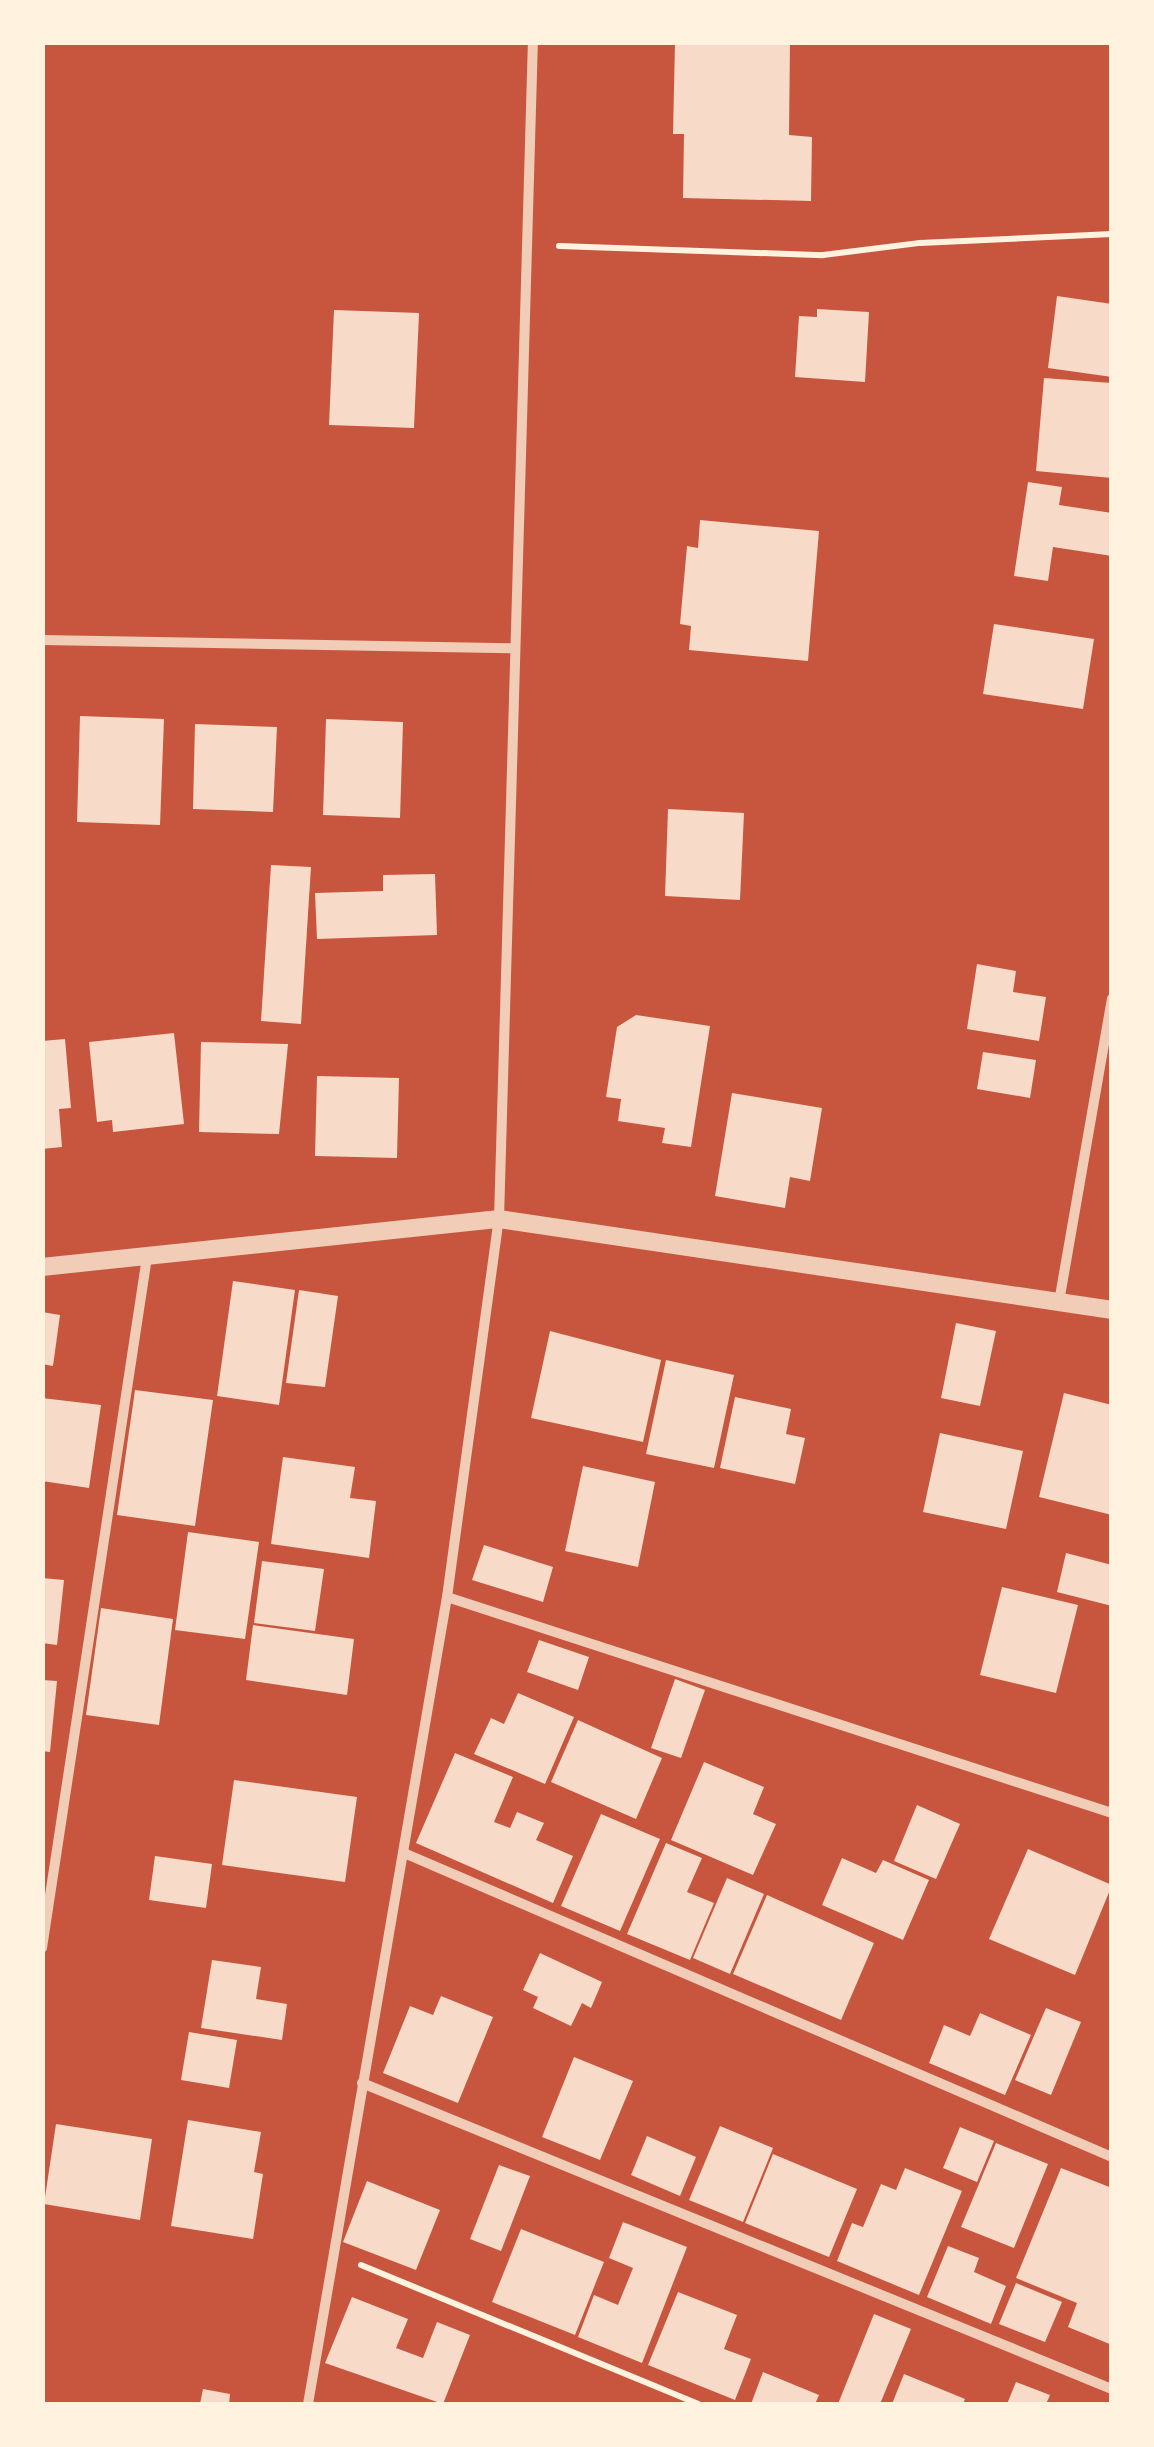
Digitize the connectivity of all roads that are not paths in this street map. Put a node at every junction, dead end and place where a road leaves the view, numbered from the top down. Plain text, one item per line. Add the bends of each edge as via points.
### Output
1 (533, 42) edge
2 (42, 640) edge
3 (512, 648) junction
4 (1112, 999) edge
5 (499, 1219) junction
6 (147, 1256) junction
7 (42, 1268) edge
8 (1059, 1302) junction
9 (1112, 1310) edge
10 (448, 1597) junction
11 (1112, 1813) edge
12 (404, 1853) junction
13 (42, 1948) edge
14 (362, 2082) junction
15 (1112, 2157) edge
16 (1112, 2389) edge
17 (308, 2404) edge

1 - 3 street
2 - 3 street
3 - 5 street
4 - 8 street
5 - 6 street
5 - 8 street
5 - 10 street
6 - 7 street
6 - 13 street
8 - 9 street
10 - 11 street
10 - 12 street
12 - 14 street
12 - 15 street
14 - 16 street
14 - 17 street

